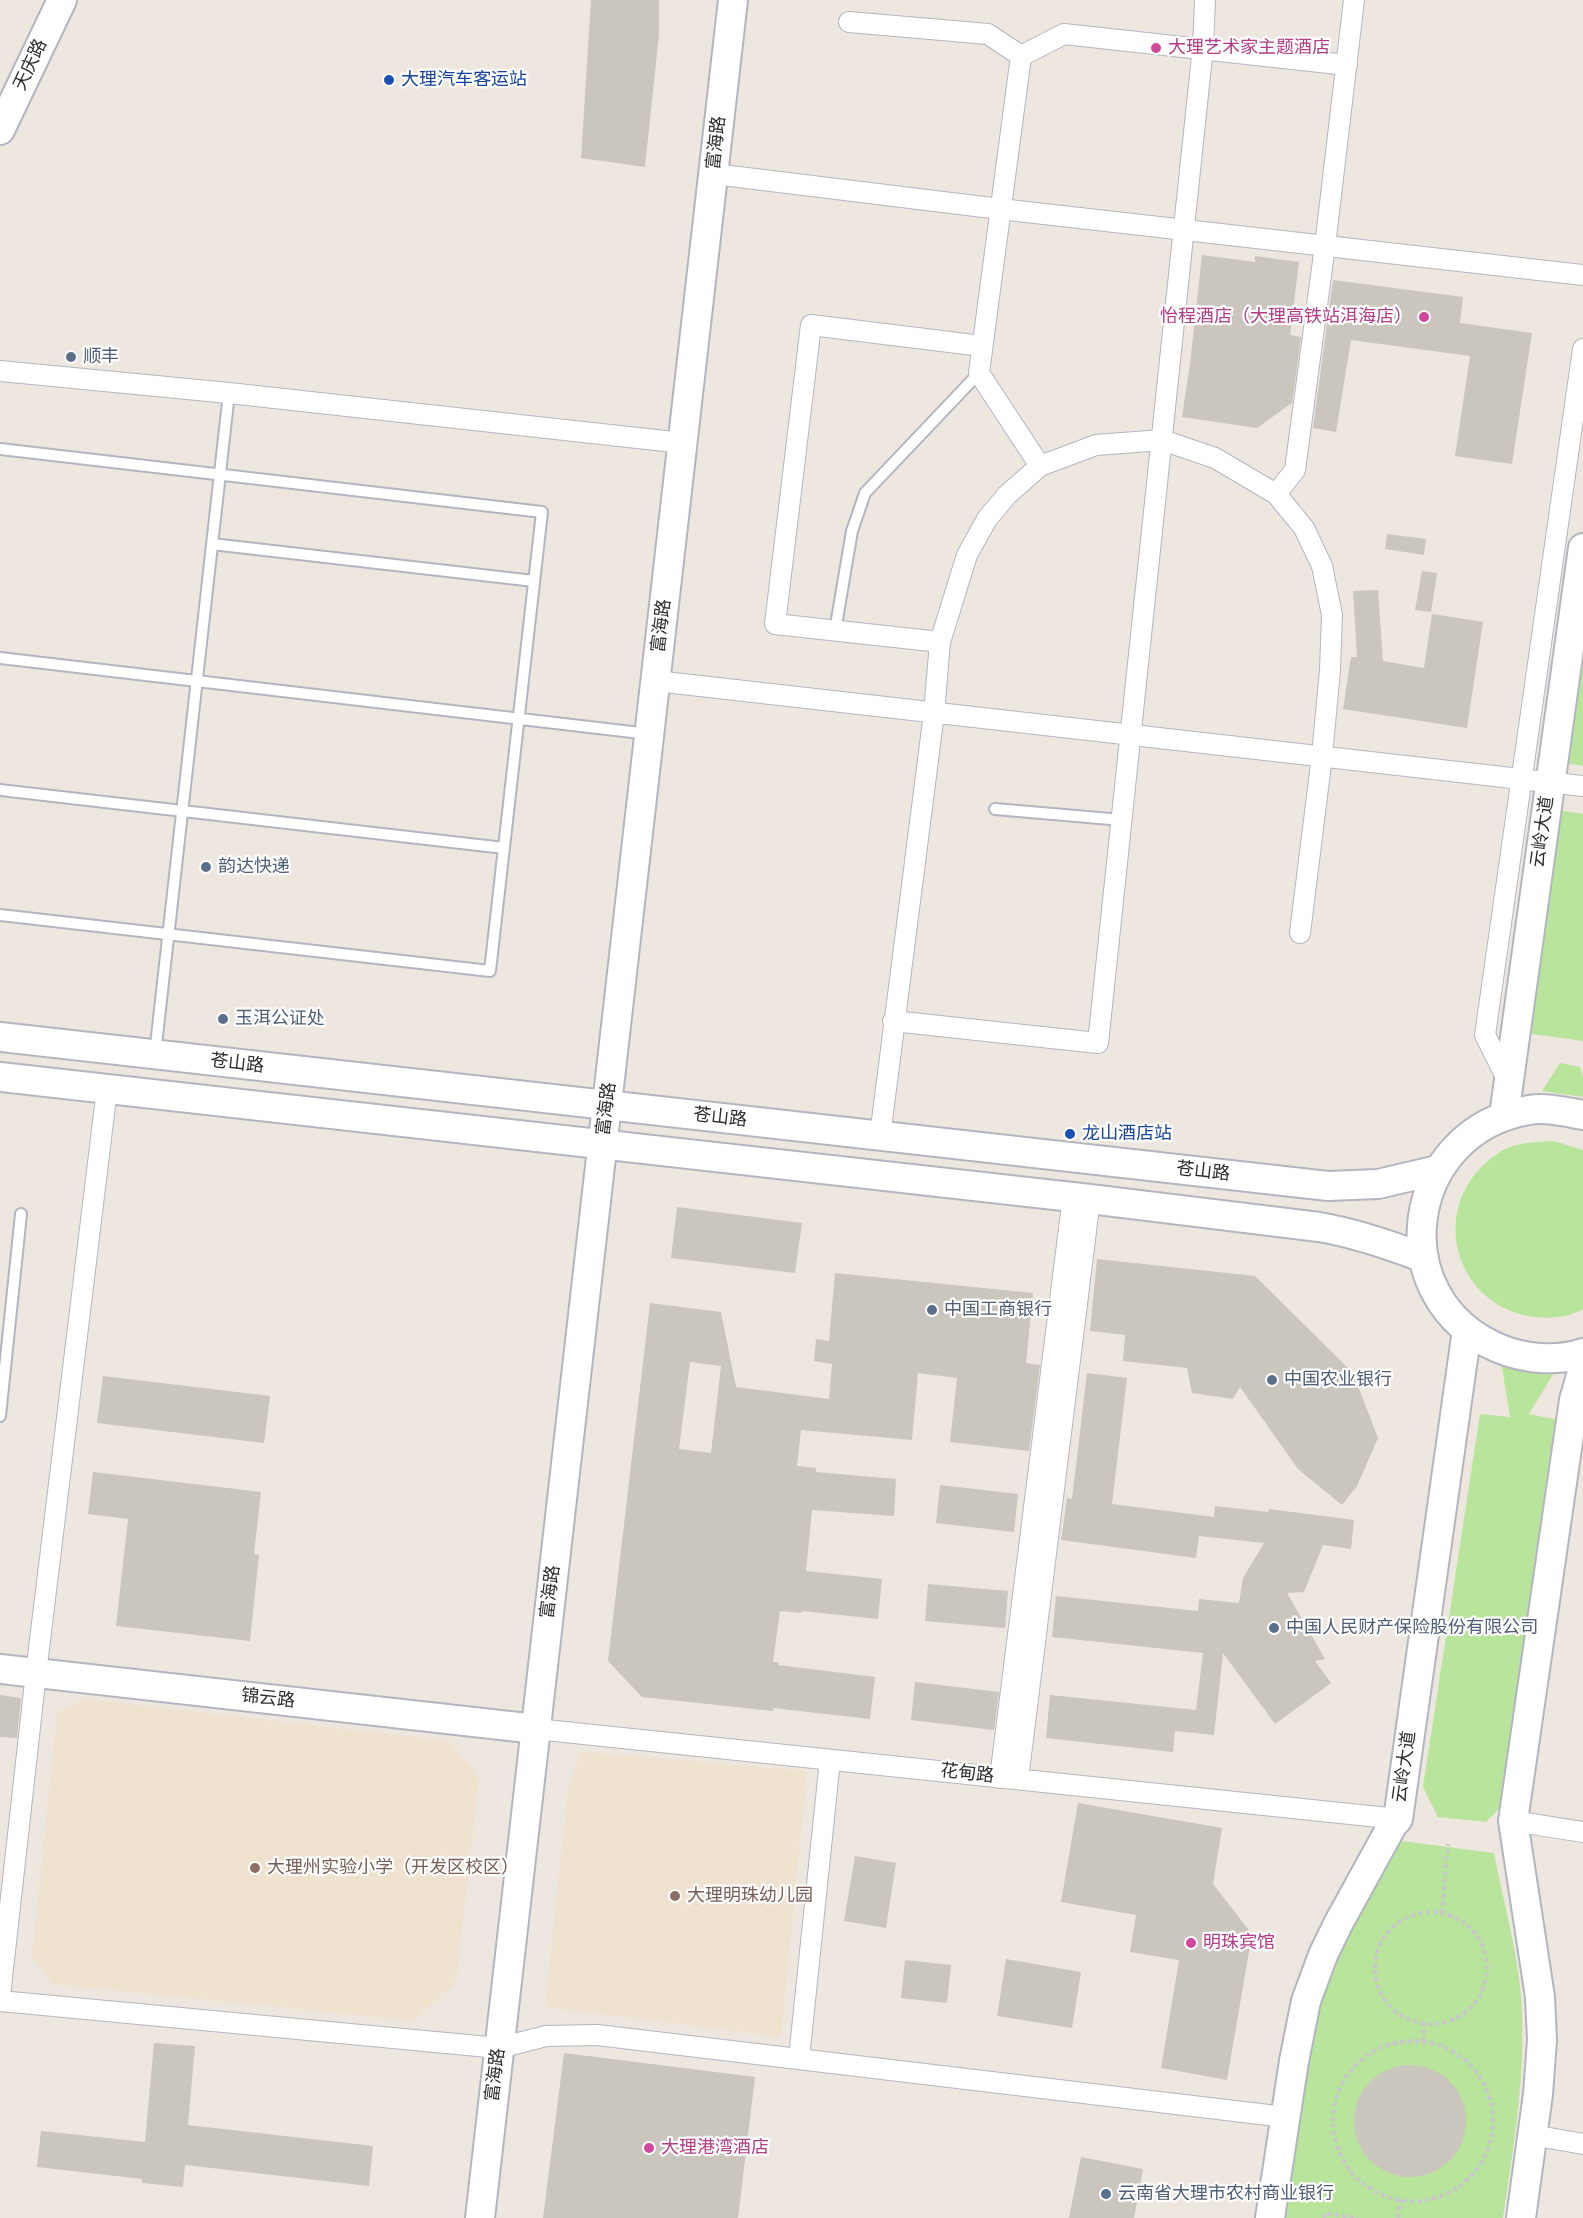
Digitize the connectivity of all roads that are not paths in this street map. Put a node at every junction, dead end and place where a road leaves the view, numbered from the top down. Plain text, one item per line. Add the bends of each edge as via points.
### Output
1 (62, 0) edge
2 (733, 0) edge
3 (1205, 0) edge
4 (1354, 0) edge
5 (849, 22) dead end
6 (1203, 48) junction
7 (1021, 56) junction
8 (1347, 64) junction
9 (0, 130) edge
10 (714, 174) junction
11 (1000, 209) junction
12 (1184, 230) junction
13 (1325, 246) junction
14 (1583, 275) edge
15 (982, 346) junction
16 (1583, 349) edge
17 (0, 371) edge
18 (979, 373) junction
19 (230, 393) junction
20 (1162, 440) junction
21 (683, 443) junction
22 (0, 449) edge
23 (1040, 466) junction
24 (220, 475) junction
25 (1276, 494) junction
26 (212, 544) junction
27 (1583, 548) edge
28 (534, 581) junction
29 (835, 631) junction
30 (940, 642) junction
31 (0, 658) edge
32 (197, 681) junction
33 (656, 681) junction
34 (934, 713) junction
35 (519, 718) junction
36 (650, 734) junction
37 (1131, 735) junction
38 (1322, 756) junction
39 (1522, 779) junction
40 (1550, 782) junction
41 (1583, 786) edge
42 (0, 790) edge
43 (995, 809) dead end
44 (183, 811) junction
45 (1122, 820) junction
46 (504, 848) junction
47 (0, 915) edge
48 (1300, 933) dead end
49 (169, 934) junction
50 (893, 1021) junction
51 (0, 1037) edge
52 (155, 1055) junction
53 (0, 1077) edge
54 (1509, 1081) junction
55 (107, 1089) junction
56 (607, 1106) junction
57 (1583, 1115) edge
58 (1504, 1116) junction
59 (880, 1136) junction
60 (603, 1144) junction
61 (1438, 1170) junction
62 (1081, 1198) junction
63 (21, 1214) dead end
64 (1424, 1258) junction
65 (1467, 1330) junction
66 (1583, 1353) edge
67 (1583, 1369) edge
68 (2, 1379) edge
69 (0, 1416) edge
70 (0, 1669) edge
71 (36, 1673) junction
72 (536, 1729) junction
73 (830, 1760) junction
74 (1009, 1778) junction
75 (1398, 1819) junction
76 (1513, 1821) junction
77 (1583, 1832) edge
78 (0, 1996) edge
79 (0, 2001) edge
80 (499, 2048) junction
81 (799, 2058) junction
82 (1285, 2117) junction
83 (1532, 2135) junction
84 (1583, 2144) edge
85 (480, 2218) edge
86 (1270, 2218) edge
87 (1521, 2218) edge

1 - 9 street, 天庆路
2 - 10 street, 富海路
3 - 6 street
4 - 8 street
5 - 7 street via 988,34
6 - 7 street via 1064,34
6 - 8 street
6 - 12 street
7 - 11 street
8 - 13 street
10 - 11 street
10 - 21 street, 富海路
11 - 12 street
11 - 15 street
12 - 13 street
12 - 20 street
13 - 14 street
13 - 25 street via 1295,470
15 - 18 street
15 - 29 street via 811,325 775,624
16 - 39 street
17 - 19 street
18 - 23 street
18 - 29 lane via 865,492 852,531
19 - 21 street
19 - 24 lane
20 - 23 street via 1096,445
20 - 25 street via 1215,458
20 - 37 street
21 - 33 street, 富海路
22 - 24 lane
23 - 30 street via 1006,495 987,519 967,555
24 - 26 lane
24 - 28 lane via 542,512
25 - 38 street via 1304,528 1322,566 1332,615
26 - 28 lane
26 - 32 lane
27 - 40 street, 云岭大道
28 - 35 lane
29 - 30 street
30 - 34 street
31 - 32 lane
32 - 35 lane
32 - 44 lane
33 - 34 street
33 - 36 street, 富海路
34 - 37 street
34 - 50 street
35 - 36 lane
35 - 46 lane
36 - 56 street, 富海路
37 - 38 street
37 - 45 street
38 - 39 street
38 - 48 street
39 - 40 street
39 - 54 street via 1485,1035
40 - 41 street
40 - 54 street, 云岭大道
42 - 44 lane
43 - 45 lane
44 - 46 lane
44 - 49 lane
45 - 50 street via 1098,1043
46 - 49 lane via 490,971
47 - 49 lane
49 - 52 lane
50 - 59 street
51 - 52 street, 苍山路
52 - 56 street, 苍山路
53 - 55 street
54 - 58 street, 云岭大道
55 - 60 street
55 - 71 street
56 - 59 street, 苍山路
56 - 60 street, 富海路
57 - 58 street via 1531,1110
58 - 61 street via 1463,1139
59 - 61 street, 苍山路 via 1328,1186 1378,1184
60 - 62 street
60 - 72 street, 富海路
61 - 64 street via 1425,1198 1421,1222
62 - 64 street via 1332,1229
62 - 74 street
63 - 68 lane
64 - 65 street via 1442,1303
65 - 66 street via 1508,1353 1531,1358
65 - 75 street, 云岭大道
67 - 76 street via 1574,1400
68 - 69 lane
70 - 71 street, 锦云路
71 - 72 street, 锦云路
71 - 78 street
72 - 73 street, 花甸路
72 - 80 street, 富海路
73 - 74 street, 花甸路
73 - 81 street
74 - 75 street, 花甸路
75 - 82 street, 云岭大道 via 1343,1914 1313,1978
76 - 77 street
76 - 83 street via 1542,2016 1541,2065
79 - 80 street
80 - 81 street via 546,2036 597,2036
80 - 85 street, 富海路
81 - 82 street
82 - 86 street, 云岭大道
83 - 84 street
83 - 87 street

